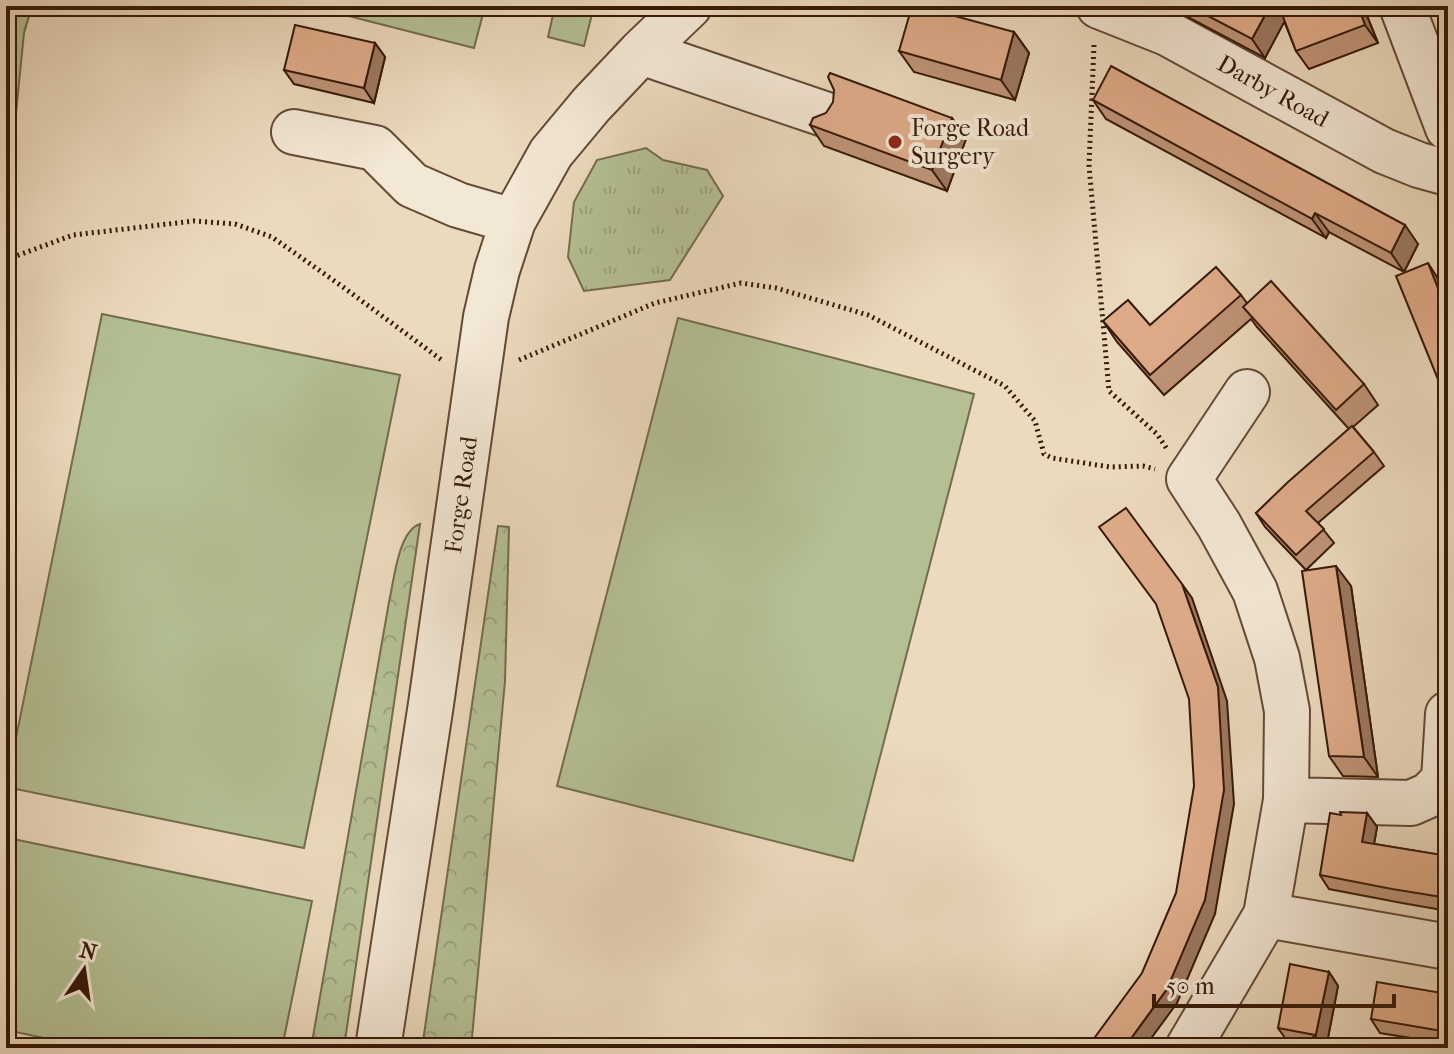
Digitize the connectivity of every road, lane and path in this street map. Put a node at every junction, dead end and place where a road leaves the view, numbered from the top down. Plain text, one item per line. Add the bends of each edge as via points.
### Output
1 (689, 6) edge
2 (1402, 6) edge
3 (1096, 22) edge
4 (641, 52) junction
5 (824, 114) edge
6 (1448, 128) edge
7 (294, 132) dead end
8 (1448, 173) edge
9 (513, 221) junction
10 (6, 269) edge
11 (478, 377) junction
12 (1247, 392) dead end
13 (1189, 479) junction
14 (1448, 714) edge
15 (1286, 800) junction
16 (1266, 915) junction
17 (1448, 947) edge
18 (378, 1048) edge
19 (1188, 1048) edge

1 - 4 street, Forge Road
2 - 6 street
3 - 8 street, Darby Road via 1167,33 1384,151
3 - 13 path via 1089,165 1109,391 1157,434
4 - 5 street
4 - 9 street, Forge Road via 551,153
7 - 9 street via 375,148 412,185
9 - 11 street, Forge Road via 486,317
10 - 11 path via 16,256 73,235 194,221 235,224 272,237 445,363
11 - 13 path via 655,303 741,283 776,288 868,315 1005,386 1035,421 1044,454 1052,458 1143,466
11 - 18 street, Forge Road
12 - 13 street
13 - 15 street via 1255,591 1277,658 1287,711
14 - 15 street via 1444,780 1429,795 1411,803
15 - 16 street
16 - 17 street
16 - 19 street

